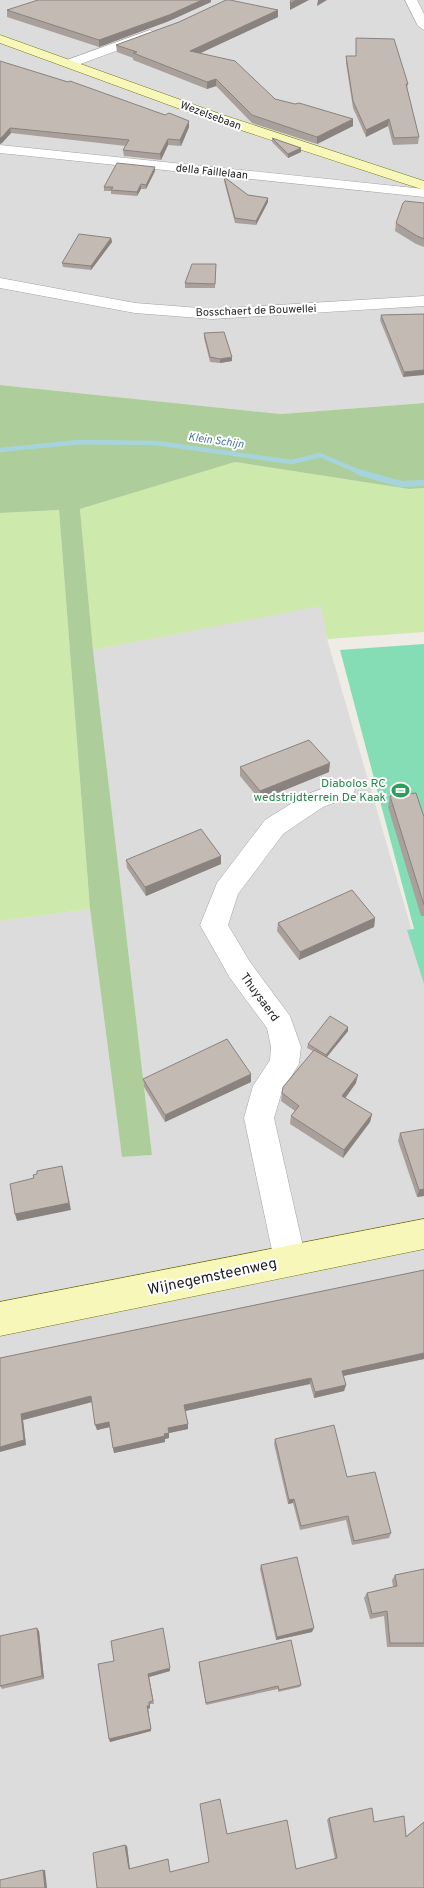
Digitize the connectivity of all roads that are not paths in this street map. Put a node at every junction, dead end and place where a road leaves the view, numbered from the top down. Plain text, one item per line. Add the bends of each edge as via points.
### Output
1 (411, 0) edge
2 (424, 26) edge
3 (165, 29) edge
4 (0, 39) edge
5 (70, 63) junction
6 (0, 149) edge
7 (424, 186) edge
8 (424, 193) edge
9 (0, 284) edge
10 (424, 301) edge
11 (342, 790) dead end
12 (424, 1234) edge
13 (290, 1260) junction
14 (0, 1319) edge

1 - 2 street
3 - 5 street
4 - 5 street, Wezelsebaan
5 - 7 street, Wezelsebaan via 215,117
6 - 8 street, della Faillelaan
9 - 10 street, Bosschaert de Bouwellei via 135,308 212,314
11 - 13 street, Thuysaerd via 314,801 274,827 226,890 214,925 240,970 280,1024 286,1047 284,1064 268,1086 259,1118
12 - 13 street, Wijnegemsteenweg
13 - 14 street, Wijnegemsteenweg

